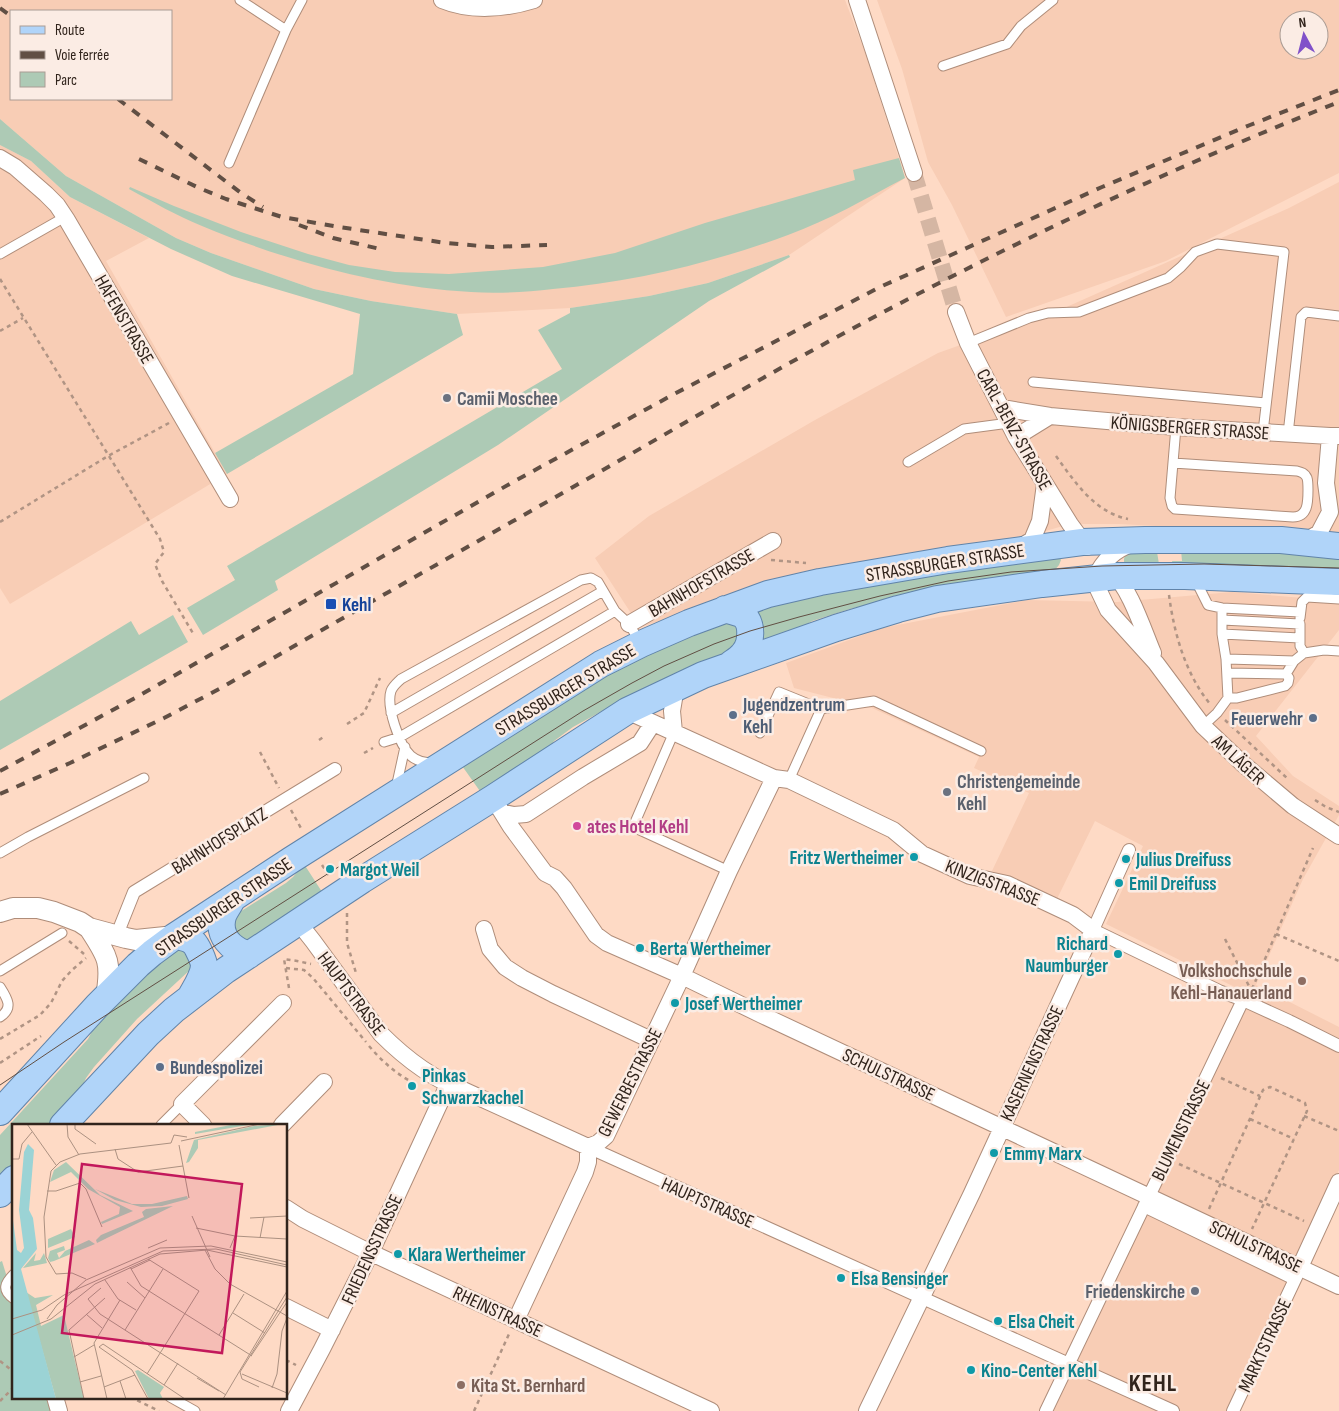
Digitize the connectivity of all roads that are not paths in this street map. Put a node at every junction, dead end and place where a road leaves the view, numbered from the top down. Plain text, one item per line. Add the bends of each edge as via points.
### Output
1 (240, 0) edge
2 (302, 0) edge
3 (442, 0) edge
4 (534, 0) edge
5 (857, 0) edge
6 (1053, 0) edge
7 (286, 30) junction
8 (943, 66) dead end
9 (0, 158) edge
10 (229, 163) dead end
11 (914, 173) tunnel mouth
12 (65, 217) junction
13 (0, 254) edge
14 (956, 312) tunnel mouth
15 (1339, 316) edge
16 (968, 343) junction
17 (1033, 382) dead end
18 (1266, 403) junction
19 (1002, 408) junction
20 (1050, 416) junction
21 (1176, 427) junction
22 (1012, 430) junction
23 (1263, 432) junction
24 (1288, 434) junction
25 (1335, 436) edge
26 (908, 462) dead end
27 (1173, 463) junction
28 (1045, 484) junction
29 (230, 499) dead end
30 (1334, 518) edge
31 (1140, 530) junction
32 (773, 541) dead end
33 (1082, 542) junction
34 (1304, 542) junction
35 (1339, 546) edge
36 (1010, 552) junction
37 (1105, 573) junction
38 (1339, 582) edge
39 (1177, 584) junction
40 (603, 591) junction
41 (1339, 599) edge
42 (1222, 608) junction
43 (725, 609) junction
44 (615, 611) junction
45 (1300, 612) junction
46 (1222, 620) junction
47 (1300, 624) junction
48 (635, 634) junction
49 (1222, 634) junction
50 (1300, 638) junction
51 (1339, 651) edge
52 (1304, 653) junction
53 (1226, 659) junction
54 (1294, 661) junction
55 (1156, 662) junction
56 (731, 664) junction
57 (1227, 673) junction
58 (1286, 674) junction
59 (676, 687) junction
60 (1228, 698) junction
61 (821, 709) junction
62 (627, 711) junction
63 (391, 714) junction
64 (653, 722) junction
65 (1203, 726) junction
66 (674, 732) junction
67 (760, 733) dead end
68 (400, 737) junction
69 (384, 742) dead end
70 (405, 747) junction
71 (981, 751) dead end
72 (445, 763) junction
73 (335, 769) dead end
74 (144, 778) dead end
75 (782, 779) junction
76 (395, 795) junction
77 (499, 806) junction
78 (1338, 834) edge
79 (1129, 850) dead end
80 (0, 853) edge
81 (729, 872) junction
82 (233, 898) junction
83 (0, 912) edge
84 (298, 922) junction
85 (120, 927) dead end
86 (89, 928) junction
87 (484, 929) dead end
88 (1093, 930) junction
89 (62, 933) dead end
90 (175, 936) junction
91 (249, 955) junction
92 (0, 971) edge
93 (682, 976) junction
94 (0, 987) edge
95 (1247, 995) junction
96 (191, 996) junction
97 (106, 997) junction
98 (283, 1003) road end
99 (0, 1017) edge
100 (651, 1040) junction
101 (1339, 1046) edge
102 (324, 1082) dead end
103 (448, 1085) junction
104 (182, 1104) junction
105 (0, 1112) edge
106 (64, 1124) edge
107 (162, 1124) edge
108 (202, 1124) edge
109 (283, 1124) edge
110 (1001, 1127) junction
111 (588, 1147) junction
112 (12, 1181) edge
113 (1339, 1182) edge
114 (0, 1194) edge
115 (1146, 1201) junction
116 (288, 1209) edge
117 (370, 1252) junction
118 (1298, 1273) junction
119 (12, 1276) edge
120 (1339, 1286) edge
121 (12, 1297) edge
122 (922, 1298) junction
123 (288, 1308) edge
124 (516, 1320) junction
125 (332, 1330) junction
126 (1068, 1363) junction
127 (55, 1398) edge
128 (172, 1398) edge
129 (59, 1411) edge
130 (196, 1411) edge
131 (289, 1411) edge
132 (711, 1411) edge
133 (867, 1411) edge
134 (1046, 1411) edge
135 (1173, 1411) edge
136 (1233, 1411) edge

1 - 7 lane
2 - 7 lane
3 - 4 street via 482,8
5 - 11 street
6 - 8 lane via 1021,26 1007,44
7 - 10 lane
9 - 12 street, HAFENSTRASSE via 16,167 46,194
12 - 13 lane
12 - 29 street, HAFENSTRASSE
14 - 16 street, CARL-BENZ-STRASSE
15 - 24 lane via 1306,312 1301,317
16 - 18 lane via 1028,318 1048,313 1079,312 1168,278 1196,252 1217,244 1284,252
16 - 19 street, CARL-BENZ-STRASSE
17 - 18 lane
18 - 23 lane
19 - 20 street, KÖNIGSBERGER STRASSE
19 - 22 street, CARL-BENZ-STRASSE
20 - 21 street, KÖNIGSBERGER STRASSE
20 - 22 street
21 - 23 street, KÖNIGSBERGER STRASSE
21 - 27 lane
22 - 26 lane via 964,429
22 - 28 street, CARL-BENZ-STRASSE
23 - 24 street, KÖNIGSBERGER STRASSE
24 - 25 street, KÖNIGSBERGER STRASSE
25 - 30 street, KÖNIGSBERGER STRASSE via 1326,483
27 - 27 lane via 1170,498 1175,509 1297,517 1306,508 1307,478 1297,470
28 - 33 street, CARL-BENZ-STRASSE
28 - 36 street via 1040,521 1032,540
30 - 34 street, KÖNIGSBERGER STRASSE
31 - 33 main road, STRASSBURGER STRASSE
31 - 34 main road, STRASSBURGER STRASSE
31 - 37 street via 1106,559
32 - 48 street, BAHNHOFSTRASSE
33 - 36 main road, STRASSBURGER STRASSE
33 - 37 street, CARL-BENZ-STRASSE
34 - 35 main road, STRASSBURGER STRASSE
36 - 43 main road, STRASSBURGER STRASSE via 820,582 768,594
37 - 39 main road, STRASSBURGER STRASSE
37 - 55 street, AM LÄGER via 1132,603
37 - 55 street, AM LÄGER via 1098,589 1108,610
37 - 56 main road, STRASSBURGER STRASSE via 938,599 836,628
38 - 39 main road, STRASSBURGER STRASSE
39 - 42 lane via 1198,585 1208,605
40 - 44 lane
40 - 63 lane
40 - 63 lane via 591,578 581,580 401,679 390,692
41 - 45 lane via 1307,597
42 - 45 lane
42 - 46 lane
43 - 48 main road, STRASSBURGER STRASSE via 689,623
43 - 56 main road via 742,615 750,631 749,645
44 - 48 lane
44 - 68 lane
45 - 47 lane
46 - 47 lane
46 - 49 lane
47 - 50 lane
48 - 72 main road, STRASSBURGER STRASSE via 601,664
49 - 50 lane
49 - 53 lane
50 - 52 lane
51 - 52 lane
52 - 54 lane
53 - 54 lane
53 - 57 lane
54 - 58 lane
55 - 65 street, AM LÄGER
56 - 59 main road, STRASSBURGER STRASSE
57 - 58 lane
57 - 60 lane
58 - 60 lane via 1288,683 1285,686
59 - 62 main road, STRASSBURGER STRASSE
59 - 66 street via 672,711
60 - 65 lane
61 - 67 lane via 779,692
61 - 71 lane via 874,701
61 - 75 lane
62 - 64 street, KINZIGSTRASSE
62 - 77 main road, STRASSBURGER STRASSE
63 - 68 lane
64 - 66 street, KINZIGSTRASSE
64 - 77 street via 640,743 526,814 514,815
65 - 78 street, AM LÄGER via 1293,806
66 - 75 street, KINZIGSTRASSE
66 - 81 lane via 633,827
68 - 69 lane
68 - 70 lane
70 - 72 lane via 421,762
70 - 76 lane
72 - 76 main road, STRASSBURGER STRASSE
73 - 85 street, BAHNHOFSPLATZ via 134,892
74 - 80 lane
75 - 81 street, GEWERBESTRASSE
75 - 88 street, KINZIGSTRASSE via 893,830 922,854 970,876 1007,884 1074,915
76 - 82 main road, STRASSBURGER STRASSE
77 - 84 main road, STRASSBURGER STRASSE via 344,905
77 - 93 street, SCHULSTRASSE via 545,873 564,888 596,935
79 - 88 street, KASERNENSTRASSE
81 - 93 street, GEWERBESTRASSE
82 - 90 main road, STRASSBURGER STRASSE
82 - 91 main road via 224,915 223,934 232,946
83 - 86 street via 13,908 38,908
84 - 91 main road, STRASSBURGER STRASSE
84 - 103 street, HAUPTSTRASSE via 381,1034 429,1074
86 - 90 street via 136,940
86 - 97 street via 107,960 109,979
87 - 100 street via 490,949 504,967
88 - 95 street, KINZIGSTRASSE via 1219,991
88 - 110 street, KASERNENSTRASSE
89 - 92 lane
90 - 96 main road via 194,943 204,966
90 - 97 main road, STRASSBURGER STRASSE via 138,965
91 - 96 main road, STRASSBURGER STRASSE
93 - 100 street, GEWERBESTRASSE
93 - 110 street, SCHULSTRASSE
94 - 99 lane via 8,1000 6,1013
95 - 101 street, KINZIGSTRASSE
95 - 115 street, BLUMENSTRASSE
96 - 106 main road, STRASSBURGER STRASSE via 148,1034
97 - 105 main road, STRASSBURGER STRASSE
98 - 104 street
100 - 111 street, GEWERBESTRASSE via 606,1136
102 - 109 street
103 - 111 street, HAUPTSTRASSE
103 - 117 street, FRIEDENSSTRASSE
104 - 107 lane
104 - 108 street
110 - 115 street, SCHULSTRASSE
110 - 122 street, KASERNENSTRASSE
111 - 122 street, HAUPTSTRASSE
111 - 124 street, GEWERBESTRASSE via 585,1172
112 - 114 main road
113 - 118 street, MARKTSTRASSE
115 - 118 street, MARKTSTRASSE
115 - 118 street, SCHULSTRASSE via 1246,1242
115 - 126 street, BLUMENSTRASSE
116 - 117 street, RHEINSTRASSE
117 - 124 street, RHEINSTRASSE
117 - 125 street, FRIEDENSSTRASSE
118 - 120 street, SCHULSTRASSE
118 - 136 street, MARKTSTRASSE
119 - 121 lane via 6,1288
122 - 126 street, HAUPTSTRASSE
122 - 133 street, KASERNENSTRASSE
123 - 125 street
124 - 132 street, RHEINSTRASSE
125 - 131 street, FRIEDENSSTRASSE
126 - 134 street, BLUMENSTRASSE
126 - 135 street, HAUPTSTRASSE
127 - 129 street
128 - 130 lane

